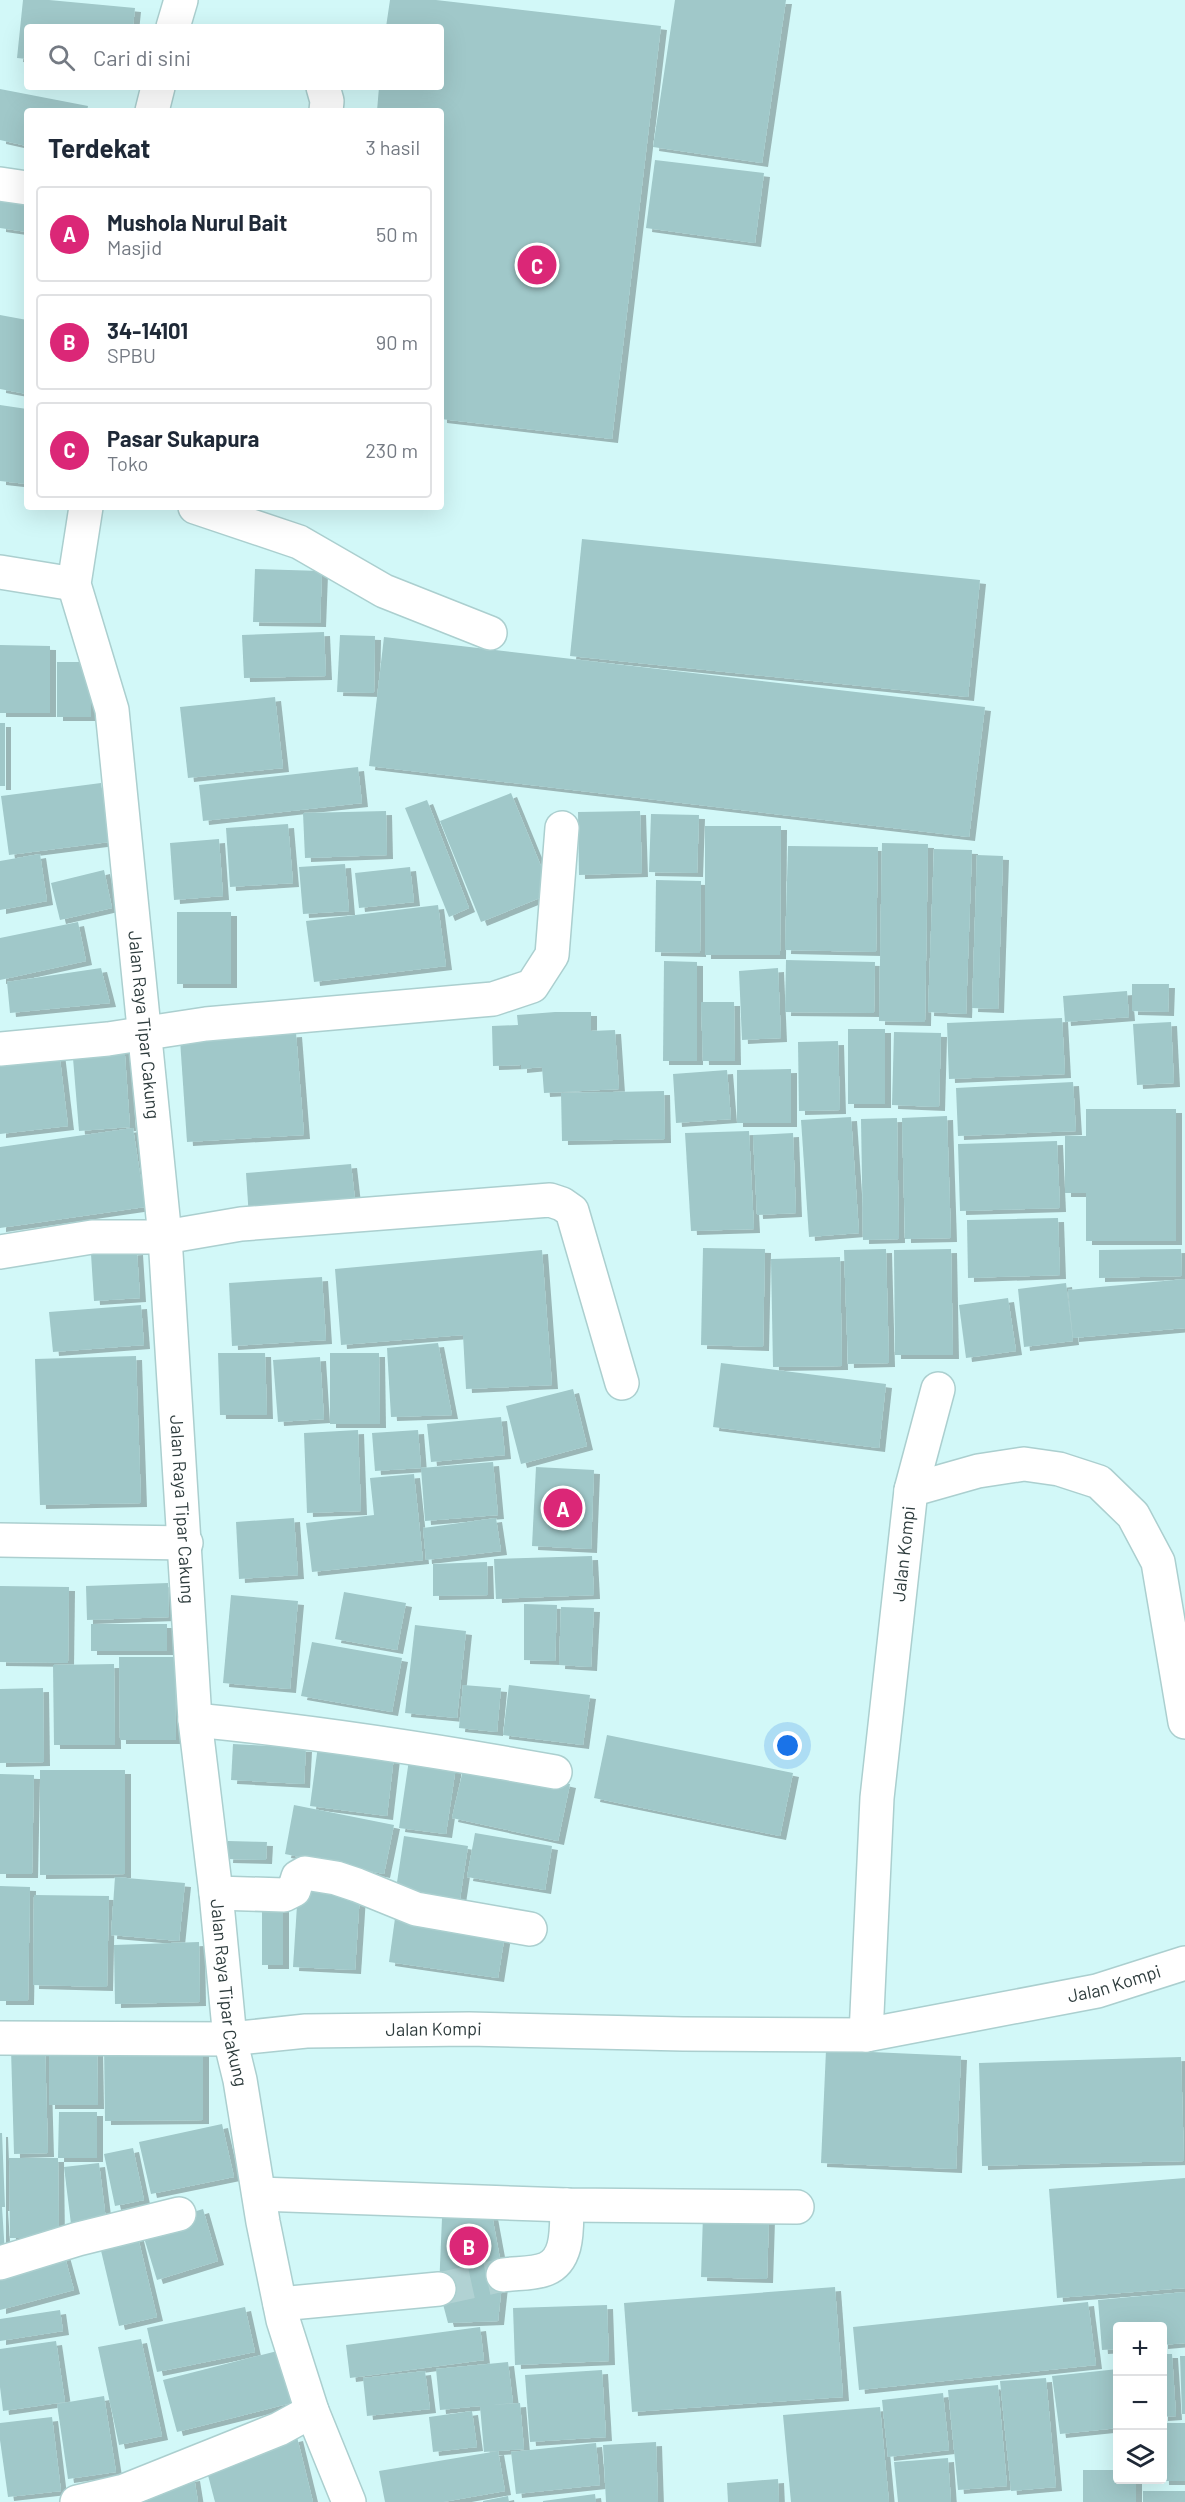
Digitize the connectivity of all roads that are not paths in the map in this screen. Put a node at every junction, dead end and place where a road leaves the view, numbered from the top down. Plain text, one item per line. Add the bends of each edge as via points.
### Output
1 (181, 0) edge
2 (175, 24) edge
3 (157, 90) edge
4 (324, 90) edge
5 (153, 108) edge
6 (326, 108) edge
7 (0, 184) edge
8 (24, 188) edge
9 (86, 510) edge
10 (204, 510) edge
11 (0, 572) edge
12 (74, 584) junction
13 (490, 633) dead end
14 (562, 828) dead end
15 (143, 1033) junction
16 (0, 1048) edge
17 (165, 1237) junction
18 (0, 1252) edge
19 (622, 1383) dead end
20 (938, 1389) dead end
21 (911, 1490) junction
22 (0, 1540) edge
23 (186, 1543) junction
24 (195, 1720) junction
25 (1185, 1722) edge
26 (555, 1772) dead end
27 (216, 1893) junction
28 (530, 1929) dead end
29 (1185, 1963) edge
30 (866, 2035) junction
31 (0, 2038) edge
32 (230, 2040) junction
33 (259, 2194) junction
34 (567, 2205) junction
35 (797, 2207) dead end
36 (179, 2214) dead end
37 (0, 2263) edge
38 (503, 2275) tunnel mouth
39 (439, 2289) tunnel mouth
40 (280, 2304) junction
41 (312, 2411) junction
42 (77, 2502) edge
43 (349, 2502) edge

1 - 2 street
3 - 5 street
4 - 6 street
7 - 8 street
9 - 12 street, Jalan Raya Tipar Cakung
10 - 13 street via 298,542 384,591
11 - 12 street
12 - 15 street, Jalan Raya Tipar Cakung via 112,710
14 - 15 street via 552,956 532,986 493,999
15 - 16 street
15 - 17 street, Jalan Raya Tipar Cakung
17 - 18 street via 92,1237
17 - 19 street via 241,1224 550,1200 572,1211
17 - 23 street, Jalan Raya Tipar Cakung
20 - 21 street
21 - 25 street, Jalan Kompi via 978,1471 1024,1464 1059,1469 1099,1482 1133,1515 1158,1562
21 - 30 street, Jalan Kompi via 877,1798
22 - 23 street
23 - 24 street, Jalan Raya Tipar Cakung
24 - 26 street via 303,1730
24 - 27 street, Jalan Raya Tipar Cakung
27 - 28 street via 284,1895 294,1890 298,1877 305,1873 357,1884 416,1909
27 - 32 street, Jalan Raya Tipar Cakung
29 - 30 street, Jalan Kompi via 1097,1991
30 - 32 street, Jalan Kompi via 469,2029 306,2031
31 - 32 street, Jalan Kompi
32 - 33 street, Jalan Raya Tipar Cakung
33 - 34 street
33 - 40 street, Jalan Raya Tipar Cakung
34 - 35 street
34 - 38 street via 565,2243 554,2263 546,2269
36 - 37 street
39 - 40 street
40 - 41 street, Jalan Raya Tipar Cakung
41 - 42 street via 279,2429 124,2491
41 - 43 street, Jalan Raya Tipar Cakung

